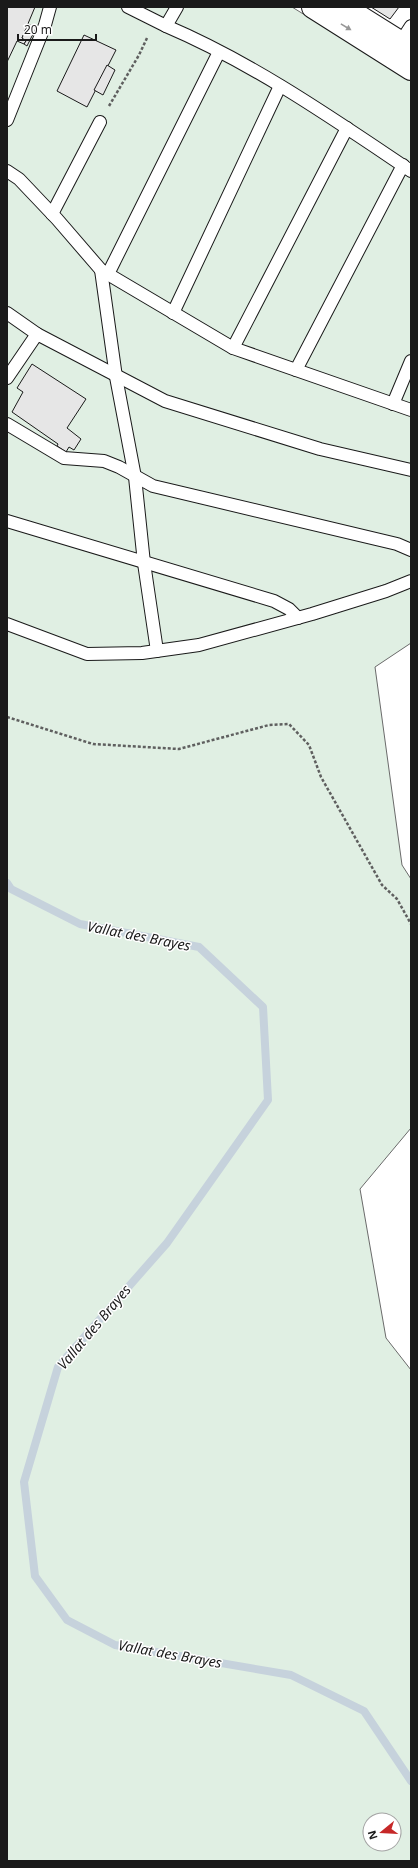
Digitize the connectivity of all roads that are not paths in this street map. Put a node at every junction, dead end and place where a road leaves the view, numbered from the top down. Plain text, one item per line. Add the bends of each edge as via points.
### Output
1 (50, 7) edge
2 (128, 7) edge
3 (177, 7) edge
4 (313, 7) edge
5 (344, 7) edge
6 (160, 23) junction
7 (404, 43) edge
8 (219, 52) junction
9 (411, 69) edge
10 (280, 86) junction
11 (7, 120) edge
12 (100, 122) road end
13 (347, 128) junction
14 (407, 168) edge
15 (7, 171) edge
16 (52, 214) junction
17 (105, 272) junction
18 (7, 313) edge
19 (173, 313) junction
20 (37, 334) junction
21 (233, 348) junction
22 (411, 361) edge
23 (296, 370) junction
24 (116, 377) junction
25 (7, 378) edge
26 (393, 404) junction
27 (411, 410) edge
28 (7, 425) edge
29 (411, 470) edge
30 (135, 477) junction
31 (7, 521) edge
32 (411, 550) edge
33 (144, 563) junction
34 (411, 580) edge
35 (298, 618) junction
36 (7, 624) edge
37 (157, 651) junction

1 - 11 lane
2 - 6 lane
3 - 6 lane
4 -> 7 street
5 - 7 street
6 - 8 lane
7 - 9 street
8 - 10 lane
8 - 17 lane
10 - 13 lane
10 - 19 lane
12 - 16 lane
13 - 14 lane
13 - 21 lane
14 - 23 lane
15 - 16 lane via 19,179
16 - 17 lane
17 - 19 lane
17 - 24 lane
18 - 20 lane
19 - 21 lane
20 - 24 lane
20 - 25 lane
21 - 23 lane
22 - 26 lane
23 - 26 lane
24 - 29 lane via 165,401 320,449
24 - 30 lane
26 - 27 lane
28 - 30 lane via 64,458 104,461
30 - 32 lane via 153,486 397,544
30 - 33 lane
31 - 33 lane
33 - 35 lane via 274,601 290,609
33 - 37 lane
34 - 35 lane via 386,591
35 - 37 lane via 199,645
36 - 37 lane via 87,654

